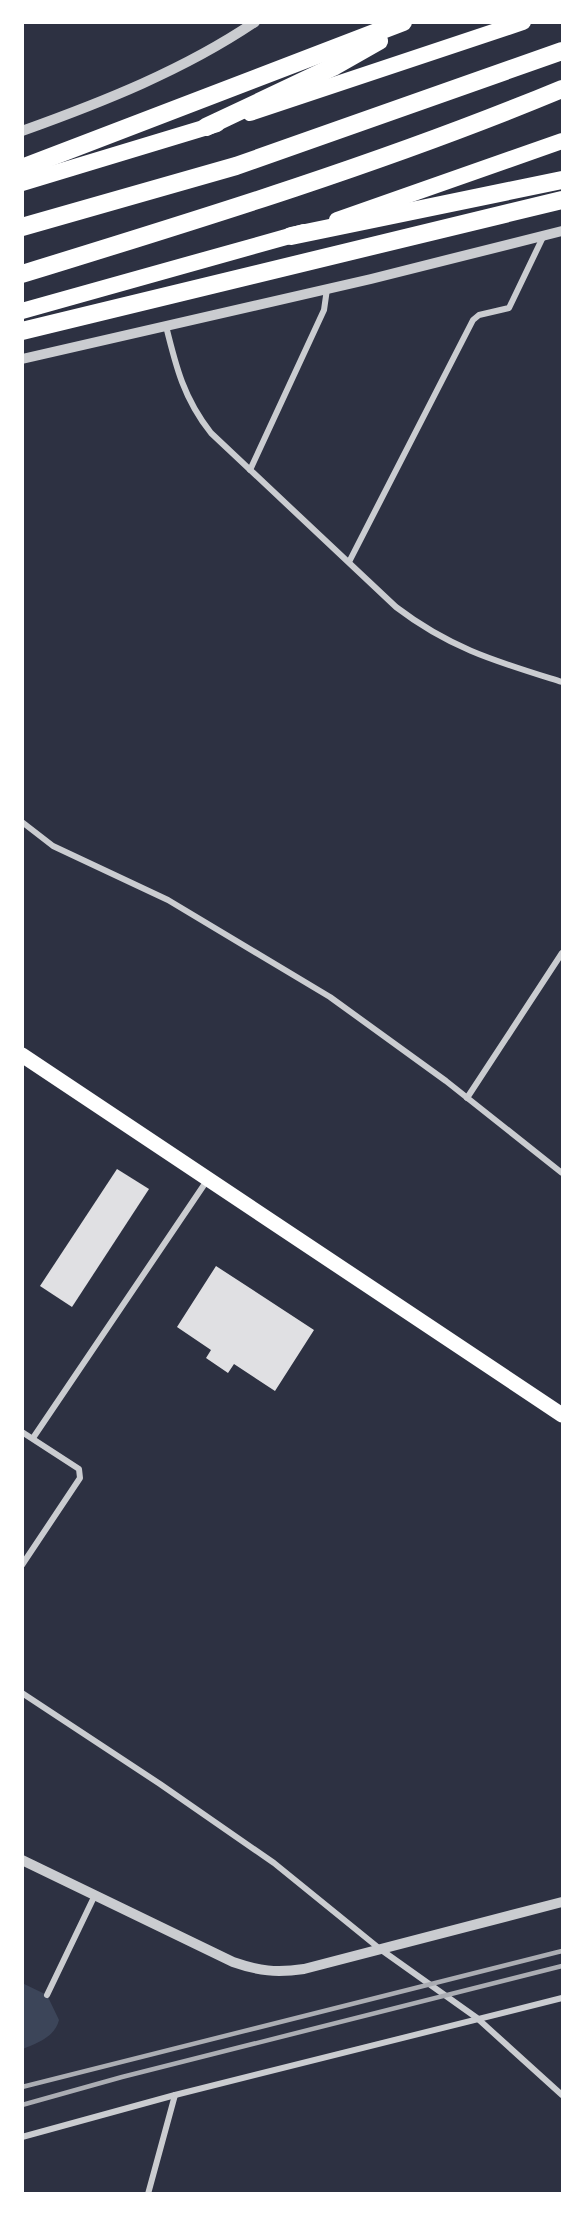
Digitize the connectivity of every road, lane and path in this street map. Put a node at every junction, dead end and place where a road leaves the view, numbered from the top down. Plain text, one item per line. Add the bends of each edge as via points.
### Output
1 (255, 22) edge
2 (403, 22) edge
3 (412, 22) edge
4 (523, 22) edge
5 (562, 51) edge
6 (562, 89) edge
7 (207, 128) junction
8 (22, 131) edge
9 (562, 141) edge
10 (22, 168) edge
11 (562, 180) edge
12 (22, 183) edge
13 (562, 200) edge
14 (22, 227) edge
15 (562, 231) edge
16 (544, 235) junction
17 (291, 236) junction
18 (22, 274) edge
19 (327, 289) junction
20 (22, 310) edge
21 (166, 326) junction
22 (22, 331) edge
23 (22, 358) edge
24 (250, 470) junction
25 (349, 562) junction
26 (562, 682) edge
27 (22, 822) edge
28 (562, 953) edge
29 (22, 1055) edge
30 (467, 1098) junction
31 (562, 1173) edge
32 (208, 1179) junction
33 (562, 1415) edge
34 (22, 1432) edge
35 (33, 1438) junction
36 (22, 1565) edge
37 (22, 1692) edge
38 (22, 1860) edge
39 (95, 1895) junction
40 (562, 1902) edge
41 (380, 1949) junction
42 (47, 1995) dead end
43 (562, 1998) edge
44 (477, 2018) junction
45 (175, 2095) junction
46 (562, 2095) edge
47 (22, 2137) edge
48 (148, 2193) edge

1 - 8 street via 228,41 107,100
2 - 10 highway
3 - 7 highway via 335,66
4 - 7 highway
5 - 14 highway via 236,166
6 - 18 highway via 480,124 250,203
7 - 12 highway
9 - 17 highway
11 - 17 highway
13 - 22 highway
15 - 16 street
16 - 19 street
16 - 25 street via 509,308 473,320
17 - 20 highway
19 - 21 street
19 - 24 street via 324,310
21 - 23 street
21 - 24 street via 178,376 198,415
24 - 25 street
25 - 26 street via 396,607 435,634 477,655
27 - 30 street via 53,846 168,900 330,997
28 - 30 street
29 - 32 main road
30 - 31 street
32 - 33 main road
32 - 35 street
34 - 35 street
35 - 36 street via 79,1469 80,1478
37 - 41 street via 274,1863
38 - 39 street
39 - 41 street via 255,1970 280,1973 304,1969
39 - 42 street
40 - 41 street
41 - 44 street
43 - 44 street
44 - 45 street
44 - 46 street
45 - 47 street
45 - 48 street

